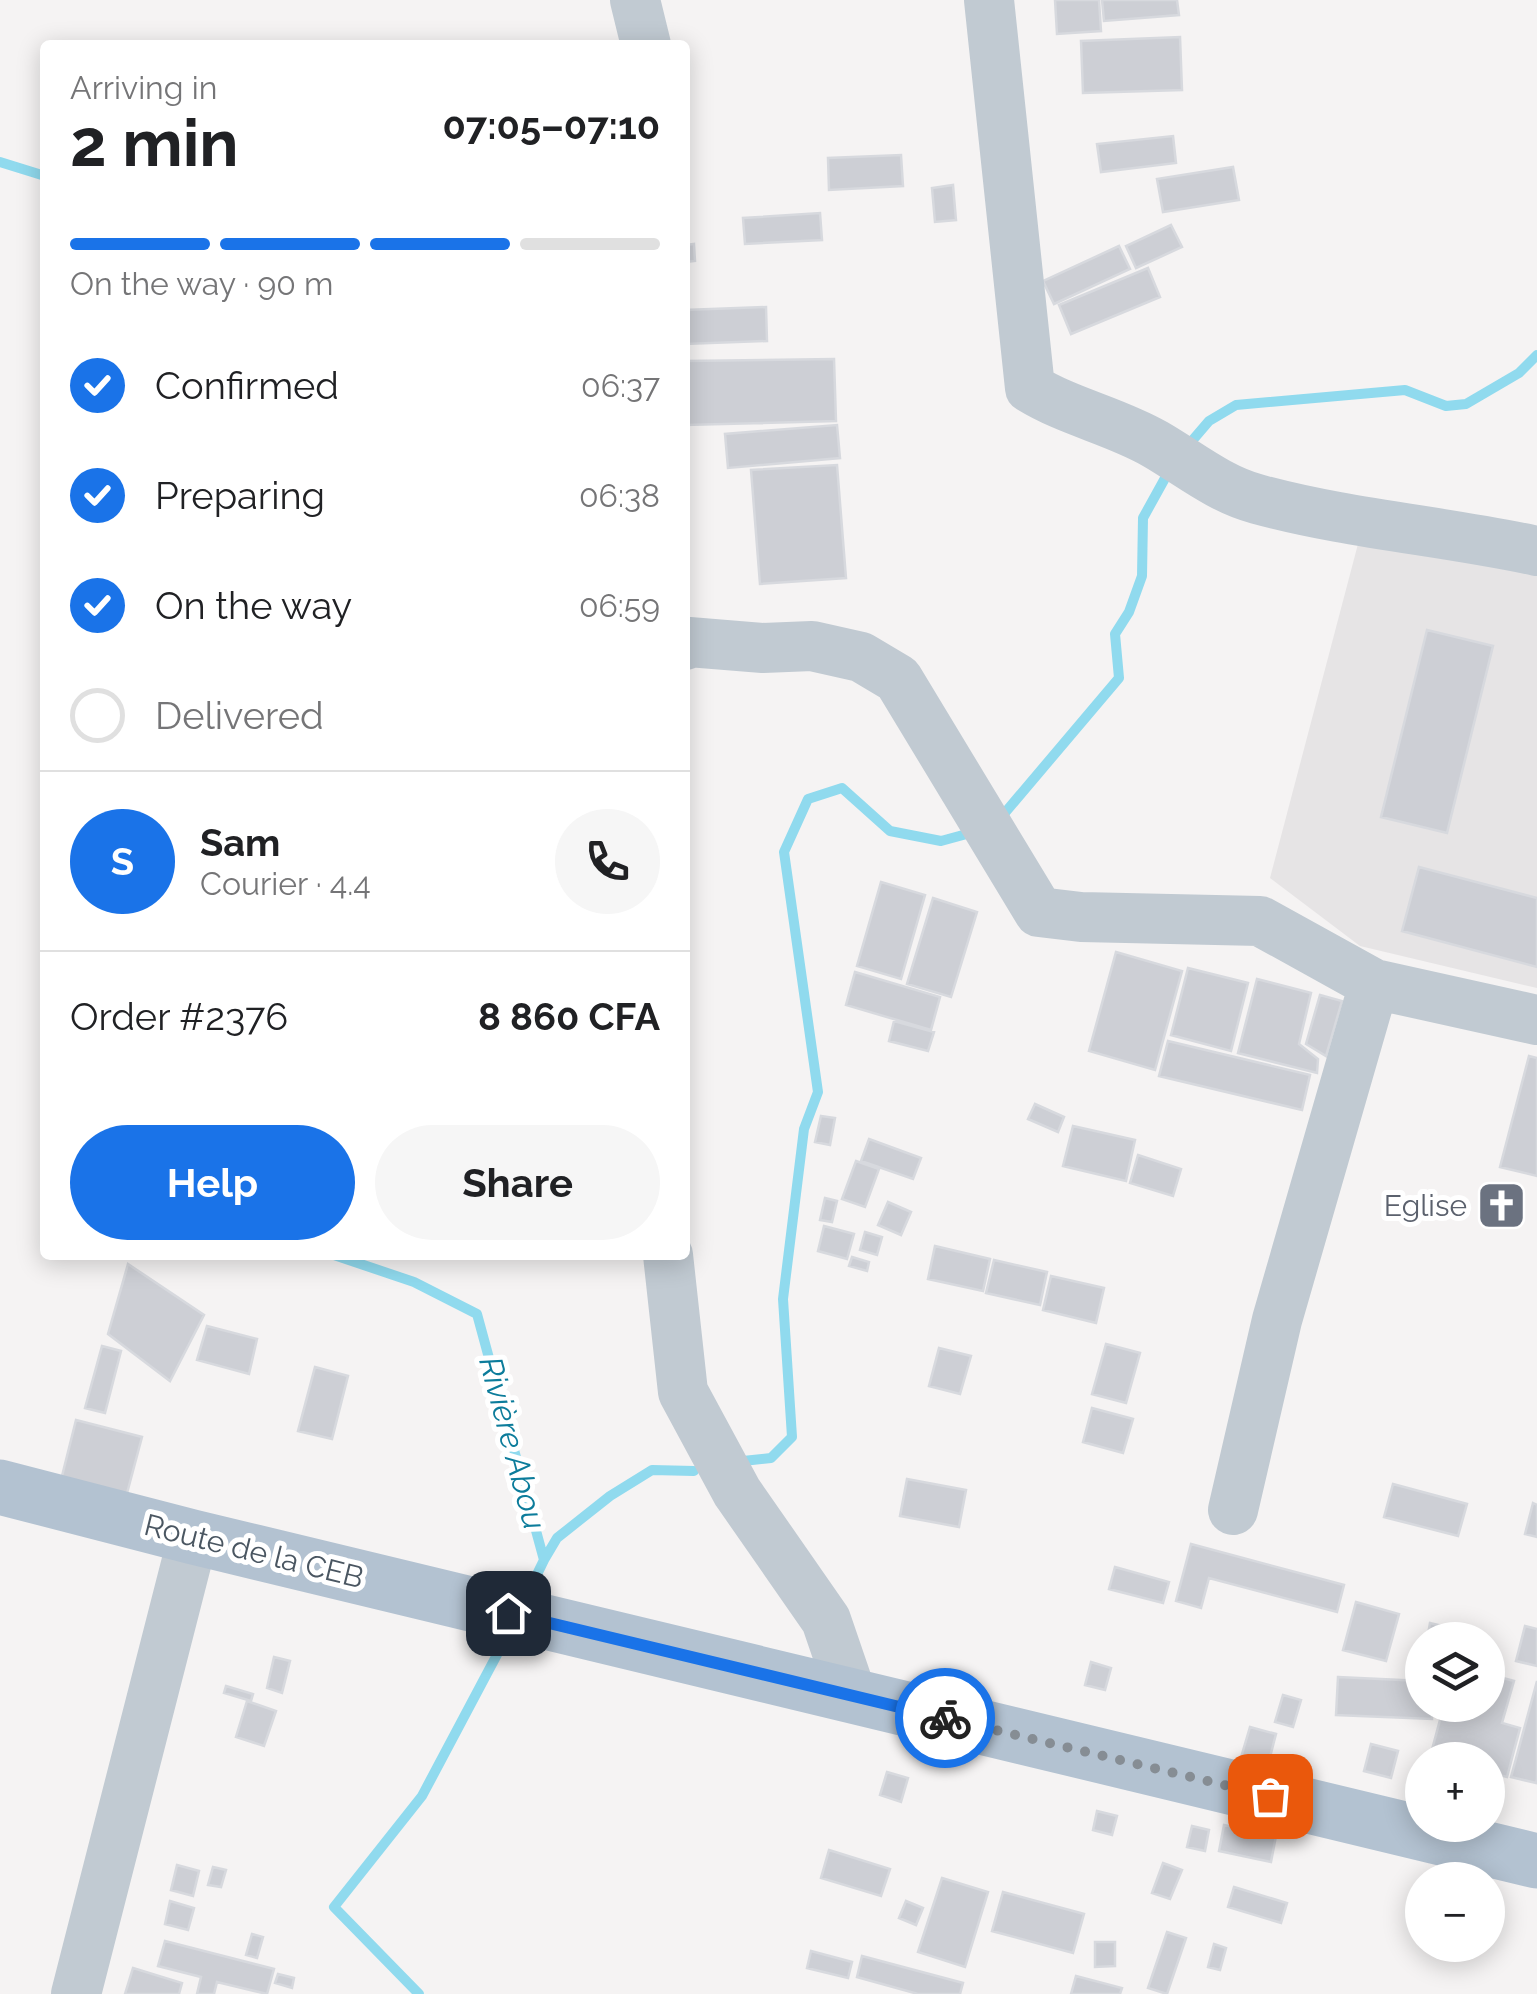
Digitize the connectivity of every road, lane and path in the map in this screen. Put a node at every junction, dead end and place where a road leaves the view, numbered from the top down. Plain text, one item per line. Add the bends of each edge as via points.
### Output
1 (635, 0) edge
2 (989, 0) edge
3 (645, 40) edge
4 (1537, 550) edge
5 (690, 642) edge
6 (1374, 984) junction
7 (1537, 1020) edge
8 (669, 1260) edge
9 (0, 1487) edge
10 (1233, 1510) dead end
11 (193, 1537) junction
12 (852, 1696) junction
13 (1537, 1861) edge
14 (76, 1994) edge

1 - 3 street
2 - 4 street via 1030,388 1254,498
5 - 6 street via 812,646 860,657 898,679 1039,912 1260,921
6 - 7 street
6 - 10 street via 1278,1320
8 - 12 street via 682,1392 737,1492 826,1620
9 - 11 main road, Route de la CEB
11 - 12 main road, Route de la CEB
11 - 14 street
12 - 13 main road

